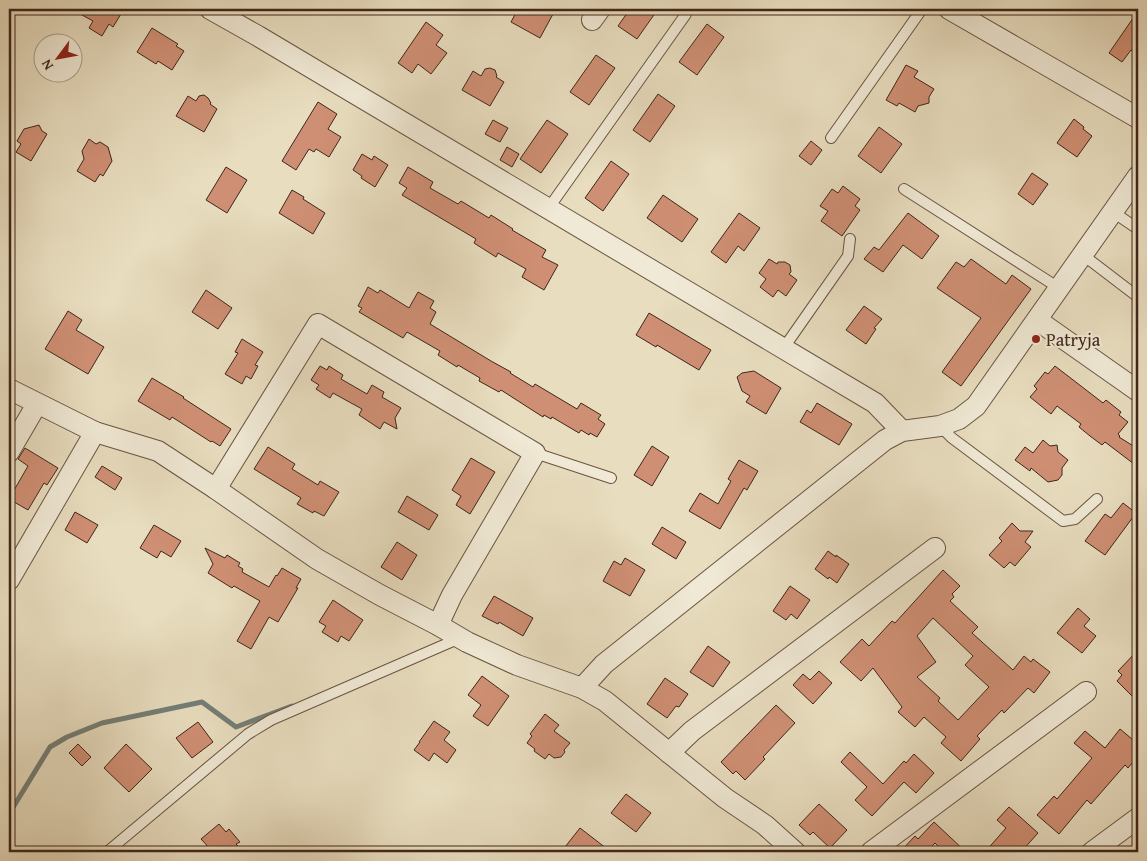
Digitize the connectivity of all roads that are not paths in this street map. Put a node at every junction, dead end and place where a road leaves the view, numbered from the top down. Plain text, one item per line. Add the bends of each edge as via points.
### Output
1 (210, 9) edge
2 (922, 9) edge
3 (949, 9) edge
4 (686, 14) dead end
5 (1138, 118) edge
6 (831, 138) dead end
7 (1138, 176) edge
8 (904, 189) dead end
9 (548, 209) junction
10 (1113, 212) junction
11 (1138, 229) edge
12 (850, 240) dead end
13 (1083, 255) junction
14 (1059, 288) junction
15 (1138, 297) edge
16 (1037, 320) junction
17 (783, 349) junction
18 (9, 389) edge
19 (1138, 391) edge
20 (37, 404) junction
21 (940, 426) junction
22 (902, 431) junction
23 (95, 432) junction
24 (9, 452) edge
25 (535, 453) junction
26 (611, 478) dead end
27 (216, 490) junction
28 (1097, 499) dead end
29 (935, 548) dead end
30 (9, 580) edge
31 (438, 625) junction
32 (460, 638) junction
33 (582, 688) junction
34 (1086, 692) dead end
35 (670, 754) junction
36 (1137, 822) edge
37 (107, 852) edge
38 (795, 852) edge
39 (871, 852) edge
40 (1092, 852) edge

1 - 9 street
2 - 6 lane
3 - 5 street
4 - 9 lane
7 - 10 street
8 - 14 lane
9 - 17 street
10 - 11 lane
10 - 13 street
12 - 17 lane via 848,256
13 - 14 street
13 - 15 lane
14 - 16 street
16 - 19 street
16 - 21 street via 976,406
17 - 22 street via 875,403
18 - 20 street
20 - 23 street
20 - 24 street
21 - 22 street
21 - 28 lane via 1063,521 1075,519
22 - 33 street via 877,446 604,664
23 - 27 street via 158,451
23 - 30 street
25 - 26 lane
25 - 27 street via 318,324
25 - 31 street via 452,595
27 - 31 street via 317,559
29 - 35 street via 692,731
31 - 32 street
32 - 33 street via 517,665
32 - 37 lane via 272,720 248,734
33 - 35 street via 605,700
34 - 39 street
35 - 38 street
36 - 40 street

